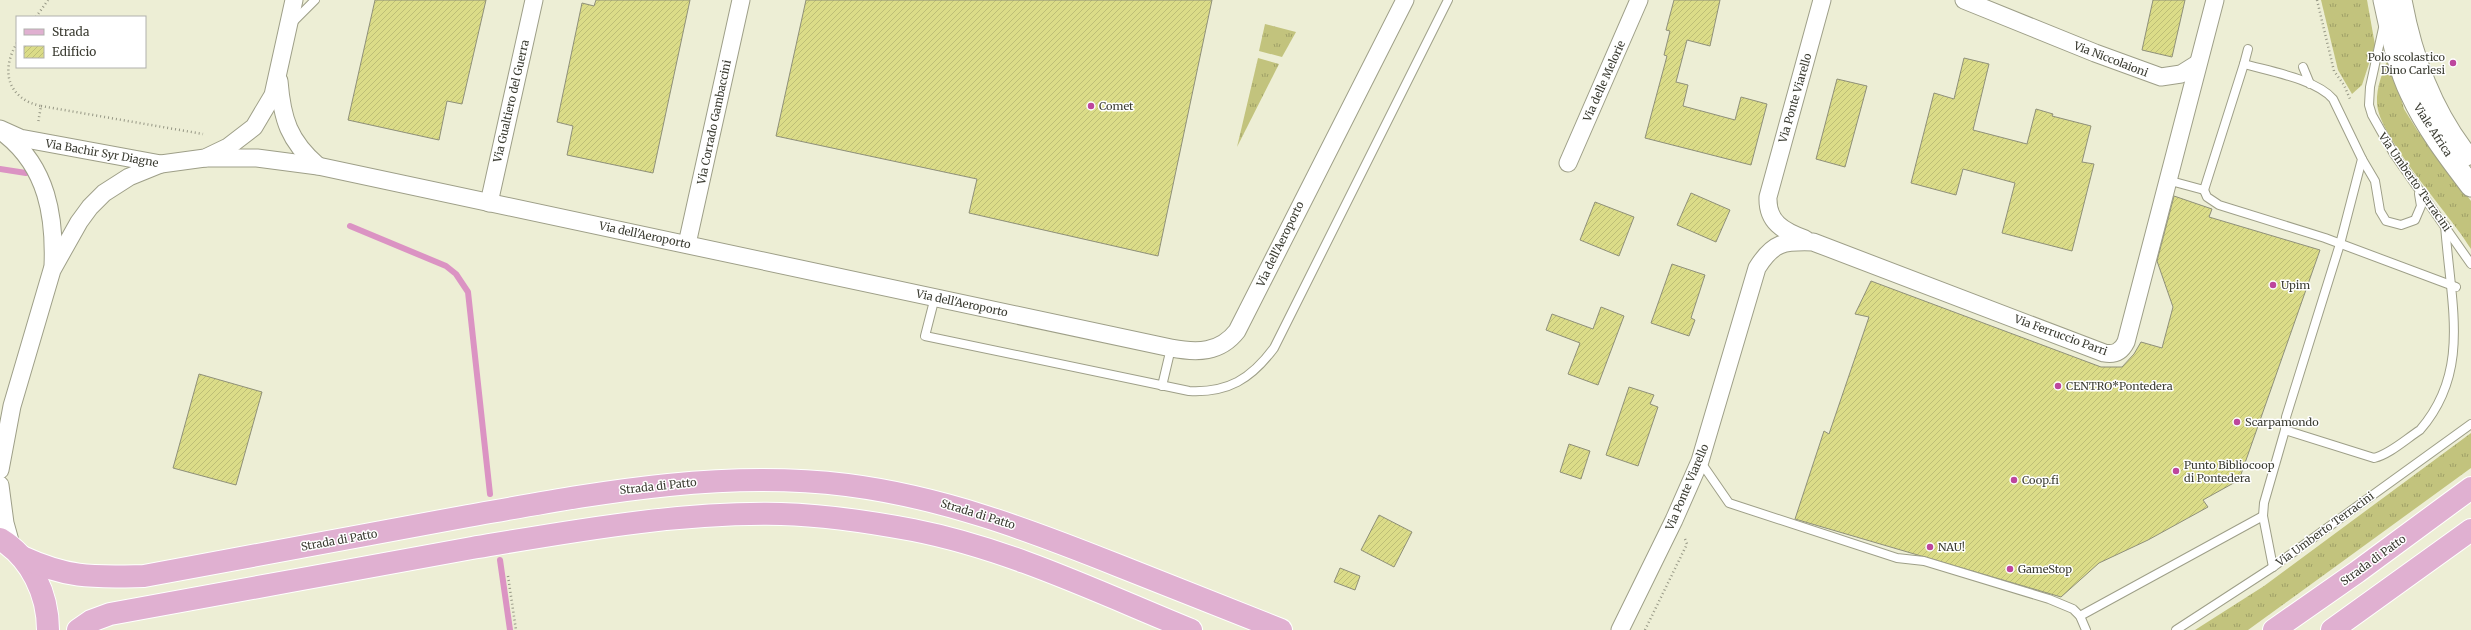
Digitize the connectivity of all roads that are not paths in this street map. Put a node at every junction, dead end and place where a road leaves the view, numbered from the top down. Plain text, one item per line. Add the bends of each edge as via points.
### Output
1 (294, 0) edge
2 (315, 0) edge
3 (534, 0) edge
4 (741, 0) edge
5 (1405, 0) edge
6 (1448, 0) edge
7 (1639, 0) edge
8 (1822, 0) edge
9 (1964, 0) edge
10 (2215, 0) edge
11 (2390, 0) edge
12 (289, 26) junction
13 (2248, 49) dead end
14 (2197, 64) junction
15 (2244, 64) junction
16 (2303, 66) dead end
17 (278, 71) junction
18 (2310, 84) junction
19 (0, 129) edge
20 (205, 158) junction
21 (2362, 158) junction
22 (2471, 162) edge
23 (1568, 163) dead end
24 (161, 164) junction
25 (318, 166) junction
26 (2167, 180) junction
27 (2471, 186) edge
28 (2418, 189) junction
29 (2204, 190) junction
30 (1768, 197) joint
31 (489, 203) junction
32 (2445, 225) junction
33 (1813, 242) junction
34 (687, 244) junction
35 (2340, 244) junction
36 (2471, 264) edge
37 (1757, 268) joint
38 (52, 270) junction
39 (2456, 287) junction
40 (935, 297) junction
41 (2462, 301) dead end
42 (1171, 348) junction
43 (1162, 386) junction
44 (12, 406) junction
45 (2442, 414) dead end
46 (2471, 424) edge
47 (0, 428) edge
48 (2285, 430) junction
49 (1700, 461) junction
50 (0, 470) edge
51 (0, 485) edge
52 (2471, 488) edge
53 (2263, 516) junction
54 (2471, 530) edge
55 (11, 548) edge
56 (2272, 567) junction
57 (2080, 616) junction
58 (2084, 628) edge
59 (48, 630) edge
60 (78, 630) edge
61 (1190, 630) edge
62 (1281, 630) edge
63 (1620, 630) edge
64 (2176, 630) edge
65 (2274, 630) edge
66 (2332, 630) edge

1 - 12 street, Via Bachir Syr Diagne
2 - 12 lane
3 - 31 street, Via Gualtiero del Guerra
4 - 34 street, Via Corrado Gambaccini
5 - 42 street, Via dell'Aeroporto via 1237,331 1226,343 1209,350
6 - 43 lane via 1274,348 1266,359 1252,373 1227,388 1204,392
7 - 23 street, Via delle Melorie
8 - 30 street, Via Ponte Viarello
9 - 14 street, Via Niccolaioni via 2161,77 2181,74
10 - 14 street
11 - 22 street, Viale Africa via 2430,95 2455,140
11 - 27 street, Viale Africa via 2398,58 2410,93 2424,119
11 - 28 lane, Via Umberto Terracini via 2370,87 2369,105 2376,125
12 - 17 street, Via Bachir Syr Diagne
13 - 15 lane
14 - 26 street, Via Ferruccio Parri
15 - 18 lane
15 - 29 lane
16 - 18 lane
17 - 20 street, Via Bachir Syr Diagne via 268,107 254,127 228,147
17 - 25 street via 288,129 298,147
18 - 21 lane via 2327,92 2333,99
19 - 24 street, Via Bachir Syr Diagne via 20,138
19 - 38 street via 16,143 36,168 46,194 54,234
20 - 24 street, Via Bachir Syr Diagne
20 - 25 street, Via dell'Aeroporto via 262,159
21 - 28 lane via 2375,181 2380,210 2386,221 2401,225 2415,220 2421,206
21 - 35 lane
24 - 38 street via 130,177 104,193 79,222
25 - 31 street, Via dell'Aeroporto
26 - 29 lane
26 - 33 street, Via Ferruccio Parri via 2126,342 2122,349 2113,354 2104,353
28 - 32 lane, Via Umberto Terracini
29 - 35 lane via 2207,197 2219,204
30 - 33 street, Via Ferruccio Parri via 1771,216 1779,228
31 - 34 street, Via dell'Aeroporto
32 - 36 lane, Via Umberto Terracini
32 - 39 lane via 2447,250
33 - 37 street, Via Ferruccio Parri via 1795,241 1779,244
34 - 40 street, Via dell'Aeroporto
35 - 39 lane
35 - 48 lane via 2286,417
37 - 49 street, Via Ponte Viarello
38 - 44 street
39 - 41 lane
40 - 42 street, Via dell'Aeroporto
40 - 43 lane via 925,336
42 - 43 lane
44 - 47 street
44 - 50 street
45 - 48 lane via 2374,458
46 - 56 lane, Via Umberto Terracini
48 - 53 lane via 2266,493
49 - 57 lane via 1729,504 1897,558 1924,561 2017,588 2068,607
49 - 63 street, Via Ponte Viarello
51 - 55 street
52 - 65 main road, Strada di Patto
53 - 56 lane
53 - 57 lane
54 - 66 main road
55 - 59 main road via 33,573 42,590 48,616
55 - 62 main road, Strada di Patto via 65,574 86,577 144,576 594,494 684,483 776,480 875,489 926,498 982,514
56 - 64 lane, Via Umberto Terracini
57 - 58 lane
60 - 61 main road via 91,621 110,614 566,532 686,517 781,514 827,517 914,530 965,543 1020,560

